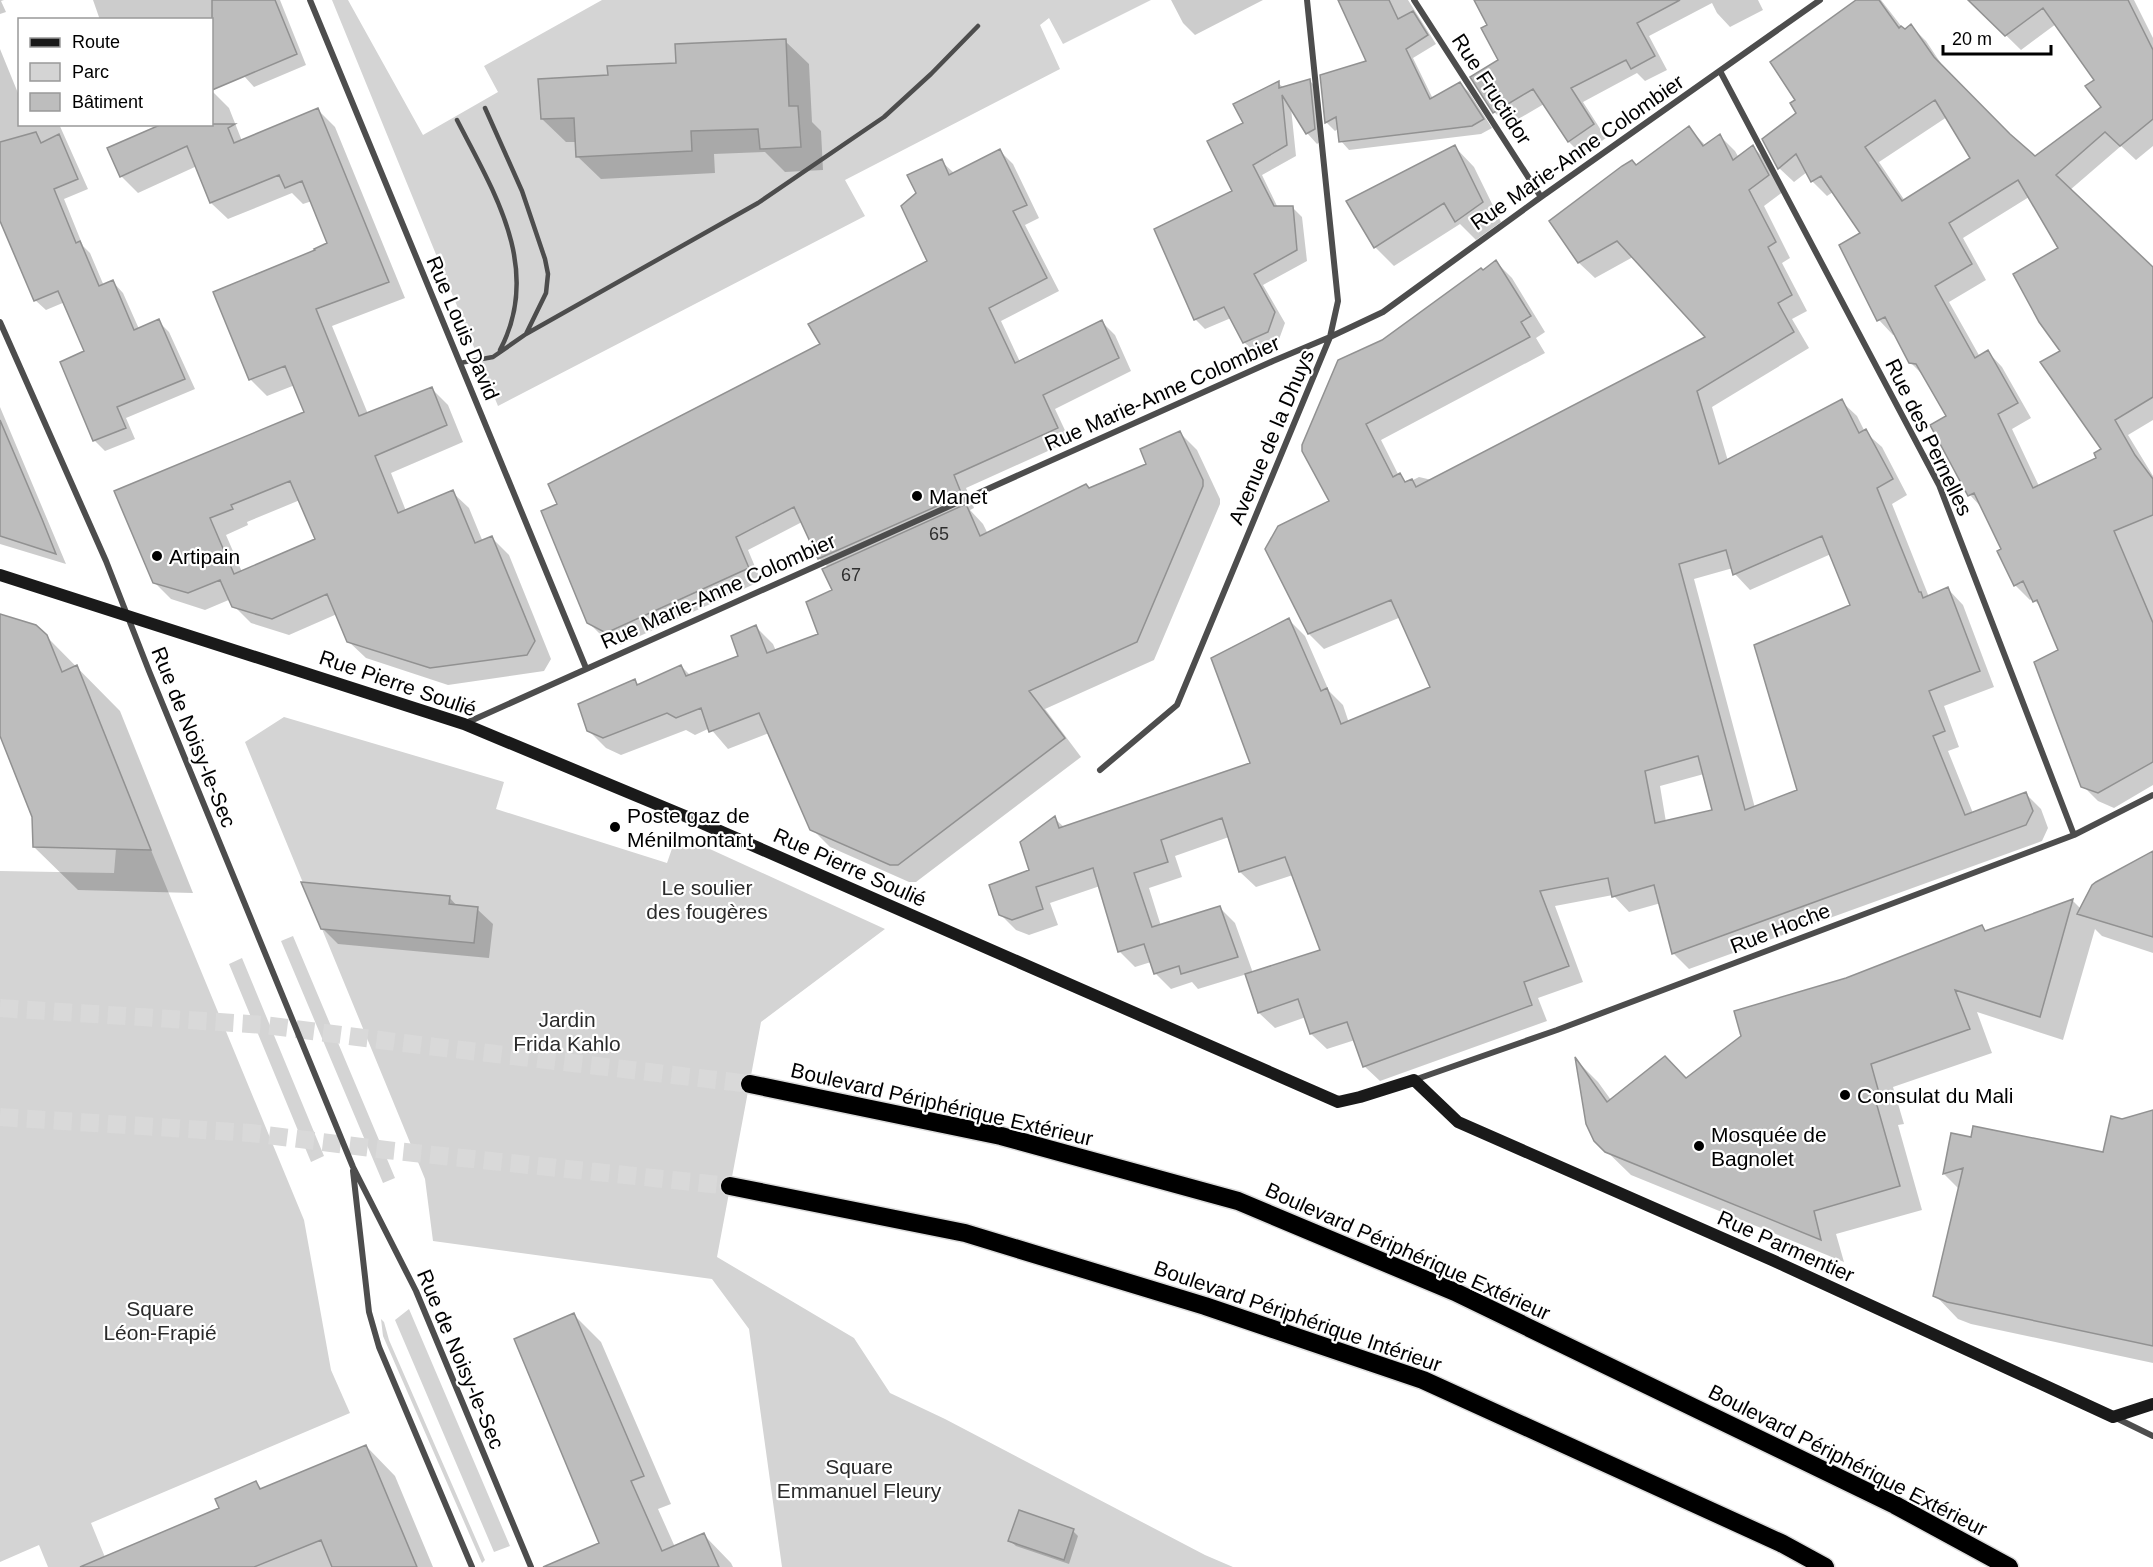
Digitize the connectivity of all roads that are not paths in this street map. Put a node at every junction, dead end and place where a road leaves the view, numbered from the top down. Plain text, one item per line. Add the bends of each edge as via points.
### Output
1 (310, 0) edge
2 (1307, 0) edge
3 (1414, 0) edge
4 (1820, 0) edge
5 (978, 26) dead end
6 (1720, 71) junction
7 (485, 108) dead end
8 (457, 120) dead end
9 (1541, 197) junction
10 (0, 322) edge
11 (526, 334) junction
12 (1330, 337) junction
13 (499, 353) junction
14 (460, 363) junction
15 (0, 575) edge
16 (127, 616) junction
17 (586, 668) junction
18 (464, 724) junction
19 (1101, 770) dead end
20 (2153, 795) edge
21 (2074, 835) junction
22 (1414, 1080) junction
23 (750, 1083) tunnel mouth
24 (353, 1167) junction
25 (730, 1186) tunnel mouth
26 (2153, 1404) edge
27 (2113, 1417) junction
28 (2153, 1436) edge
29 (472, 1567) edge
30 (531, 1567) edge
31 (1825, 1567) edge
32 (2009, 1567) edge

1 - 14 street, Rue Louis David
2 - 12 street, Avenue de la Dhuys via 1338,301
3 - 9 street, Rue Fructidor
4 - 6 street, Rue Marie-Anne Colombier
5 - 11 lane via 884,117 759,203
6 - 9 street, Rue Marie-Anne Colombier
6 - 21 street, Rue des Pernelles via 1939,485
7 - 11 lane via 522,191 546,267 546,293
8 - 13 lane via 499,205 518,274 513,317
9 - 12 street, Rue Marie-Anne Colombier via 1383,312
10 - 16 street, Rue de Noisy-le-Sec
11 - 13 lane
12 - 17 street, Rue Marie-Anne Colombier
12 - 19 street, Avenue de la Dhuys via 1177,705
13 - 14 lane
14 - 17 street, Rue Louis David
15 - 16 street, Rue Pierre Soulié
16 - 18 street, Rue Pierre Soulié
16 - 24 street, Rue de Noisy-le-Sec
17 - 18 street, Rue Marie-Anne Colombier
18 - 22 street, Rue Pierre Soulié via 697,821 1338,1102
20 - 21 street, Rue Hoche
21 - 22 street, Rue Hoche
22 - 27 street, Rue Parmentier via 1458,1122 1772,1260
23 - 32 highway, Boulevard Périphérique Extérieur via 1001,1136 1238,1201 1455,1292 1895,1505
24 - 29 street, Rue de Noisy-le-Sec via 371,1321
24 - 30 street, Rue de Noisy-le-Sec via 416,1291
25 - 31 highway, Boulevard Périphérique Intérieur via 965,1233 1205,1306 1423,1380 1781,1543
26 - 27 street
27 - 28 street

